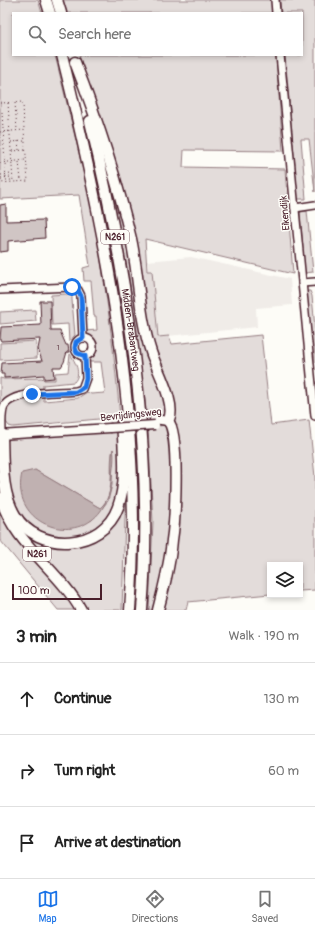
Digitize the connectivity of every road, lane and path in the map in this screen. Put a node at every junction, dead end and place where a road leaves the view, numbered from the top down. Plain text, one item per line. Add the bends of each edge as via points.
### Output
1 (46, 0) edge
2 (57, 0) edge
3 (275, 0) edge
4 (50, 12) edge
5 (61, 12) edge
6 (276, 12) edge
7 (62, 56) edge
8 (280, 56) edge
9 (74, 59) edge
10 (15, 102) junction
11 (0, 103) edge
12 (8, 103) junction
13 (2, 112) dead end
14 (24, 130) junction
15 (10, 131) junction
16 (17, 131) junction
17 (0, 132) edge
18 (3, 132) junction
19 (18, 141) junction
20 (25, 141) junction
21 (11, 142) junction
22 (26, 150) junction
23 (11, 151) junction
24 (19, 151) junction
25 (26, 160) junction
26 (19, 161) junction
27 (0, 162) edge
28 (5, 162) junction
29 (12, 162) junction
30 (6, 174) junction
31 (11, 174) dead end
32 (1, 175) edge
33 (6, 177) junction
34 (11, 177) dead end
35 (1, 178) edge
36 (1, 180) dead end
37 (6, 180) junction
38 (12, 180) dead end
39 (21, 181) junction
40 (14, 182) junction
41 (0, 183) edge
42 (315, 205) edge
43 (295, 208) junction
44 (315, 282) edge
45 (302, 283) junction
46 (0, 290) edge
47 (83, 338) junction
48 (85, 356) junction
49 (313, 369) edge
50 (126, 397) junction
51 (315, 416) edge
52 (168, 421) junction
53 (1, 432) edge
54 (0, 494) edge
55 (81, 610) edge
56 (130, 610) edge
57 (142, 610) edge
58 (158, 610) edge

1 - 4 highway
2 - 5 highway
3 - 6 street
7 - 50 highway, Midden-Brabantweg / N261 via 89,165 106,250
8 - 43 street, Eikendijk
9 - 52 highway, N261 via 91,104 131,240 148,343 165,387 171,411
9 - 57 highway, Midden-Brabantweg / N261 via 103,178 128,319 145,490
10 - 12 path
10 - 14 path via 23,102
10 - 16 path
11 - 12 path
12 - 15 path
13 - 18 path
14 - 16 path
14 - 20 path
15 - 16 path
15 - 18 path
15 - 21 path
17 - 18 path
18 - 28 path
19 - 20 path
19 - 21 path
19 - 24 path
20 - 22 path
21 - 23 path
22 - 24 path
22 - 25 path
23 - 24 path
23 - 29 path
25 - 26 path
25 - 39 path via 28,181
26 - 29 path
26 - 39 path
27 - 28 path
28 - 29 path
28 - 30 path
29 - 40 path
30 - 31 path
30 - 32 path
30 - 33 path
33 - 34 path
33 - 35 path
33 - 37 path
36 - 37 path
37 - 38 path
39 - 40 path
40 - 41 path
42 - 43 street
43 - 45 street, Eikendijk
44 - 45 street
45 - 49 street, Eikendijk
46 - 47 street via 72,287 78,290 81,296
47 - 48 street via 76,342 75,348 77,353
47 - 48 street via 89,339 93,346 92,352
48 - 53 street via 86,378 82,389 76,392 32,394 14,398 3,409
49 - 51 street, Eikendijk
50 - 53 highway, N261 via 122,418 123,490 118,508 100,531 79,541 46,540 27,530 15,516 6,491
50 - 56 highway, Midden-Brabantweg / N261 via 134,540
52 - 53 main road, Bevrijdingsweg, bridge
52 - 58 highway, N261 via 173,430 175,456 174,524
54 - 55 highway, N261 via 6,515 18,533 57,575

